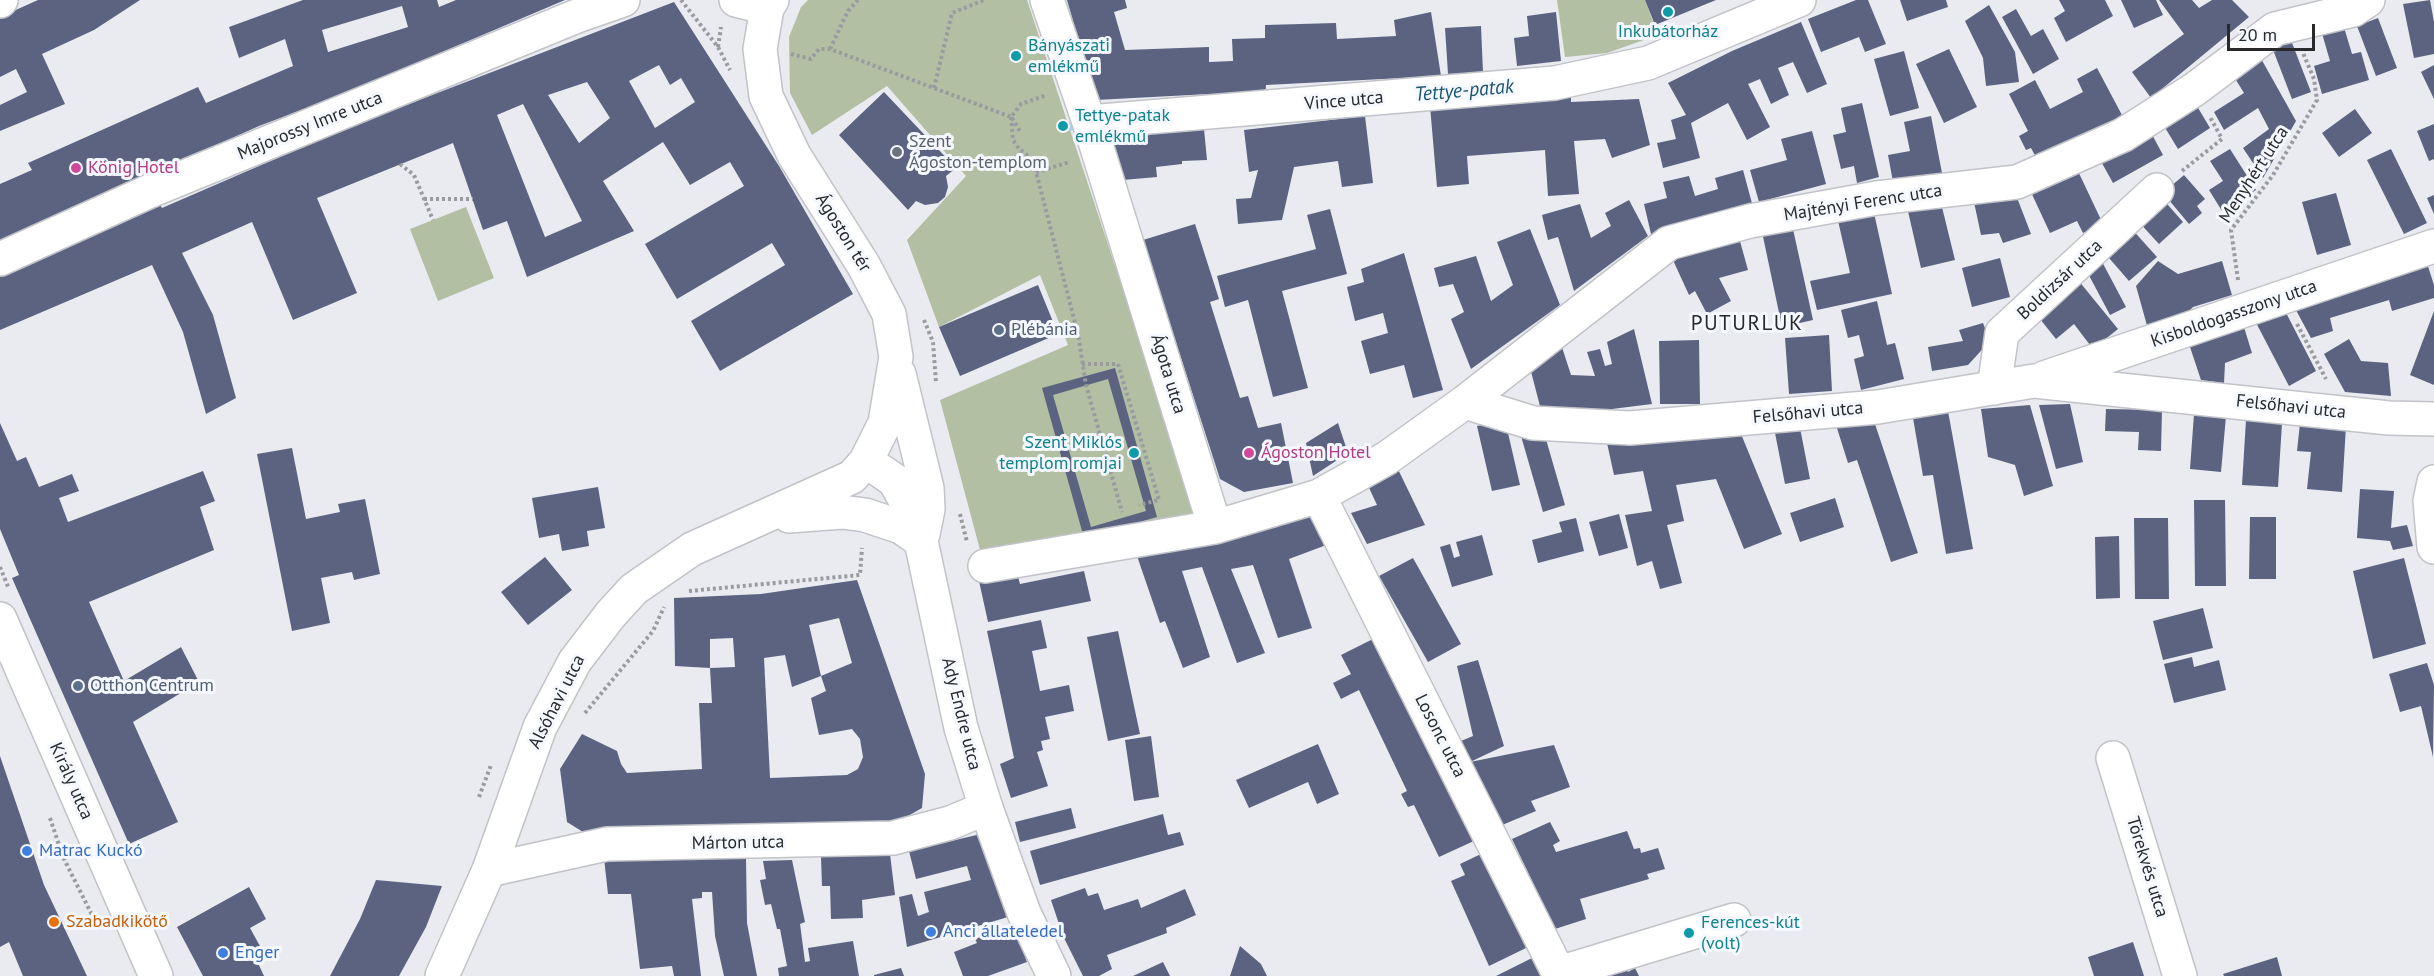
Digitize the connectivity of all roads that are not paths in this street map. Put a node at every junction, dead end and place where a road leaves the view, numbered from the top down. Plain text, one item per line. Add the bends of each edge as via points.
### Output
1 (623, 0) edge
2 (1047, 0) edge
3 (1799, 0) edge
4 (2367, 0) edge
5 (759, 3) edge
6 (2284, 18) edge
7 (1089, 122) junction
8 (2157, 190) road end
9 (2434, 246) edge
10 (0, 259) edge
11 (896, 357) junction
12 (2034, 381) junction
13 (1994, 387) junction
14 (1465, 402) junction
15 (2434, 419) edge
16 (866, 461) junction
17 (2434, 482) edge
18 (1319, 496) junction
19 (760, 518) junction
20 (1215, 527) junction
21 (921, 541) junction
22 (2434, 547) edge
23 (985, 566) dead end
24 (0, 619) edge
25 (2113, 758) dead end
26 (986, 808) junction
27 (489, 870) junction
28 (1734, 920) dead end
29 (1560, 974) edge
30 (156, 976) edge
31 (442, 976) edge
32 (1054, 976) edge
33 (2180, 976) edge

1 - 10 street, Majorossy Imre utca via 150,191
2 - 7 street, Ágota utca
3 - 7 street, Vince utca via 1648,63 1555,83
4 - 6 street via 2353,10
5 - 11 street, Ágoston tér via 766,96 794,155 879,292 889,314
6 - 14 street, Majtényi Ferenc utca via 2194,89 2123,135 2017,182 1877,198 1750,220 1669,243
7 - 20 street, Ágota utca
8 - 13 street, Boldizsár utca via 2002,333
9 - 12 street, Kisboldogasszony utca
11 - 16 street, Ágoston tér via 885,423
11 - 21 street via 927,488 928,509
12 - 13 street, Felsőhavi utca
12 - 15 street, Felsőhavi utca
13 - 14 street, Felsőhavi utca via 1878,407 1630,428 1533,423
14 - 18 street via 1386,458
16 - 19 street, Alsóhavi utca via 840,484
16 - 21 street, Ady Endre utca via 894,480 903,492
17 - 22 street via 2430,501
18 - 20 street
18 - 29 street, Losonc utca
19 - 21 street via 842,512 865,515 901,527
19 - 27 street, Alsóhavi utca via 692,549 634,589 574,661 540,727
20 - 23 street
21 - 26 street, Ady Endre utca via 962,728
24 - 30 street, Király utca
25 - 33 street, Törekvés utca
26 - 27 street, Márton utca via 950,823 893,838 607,844
26 - 32 street, Ady Endre utca via 1024,913
27 - 31 street, Alsóhavi utca
28 - 29 street

